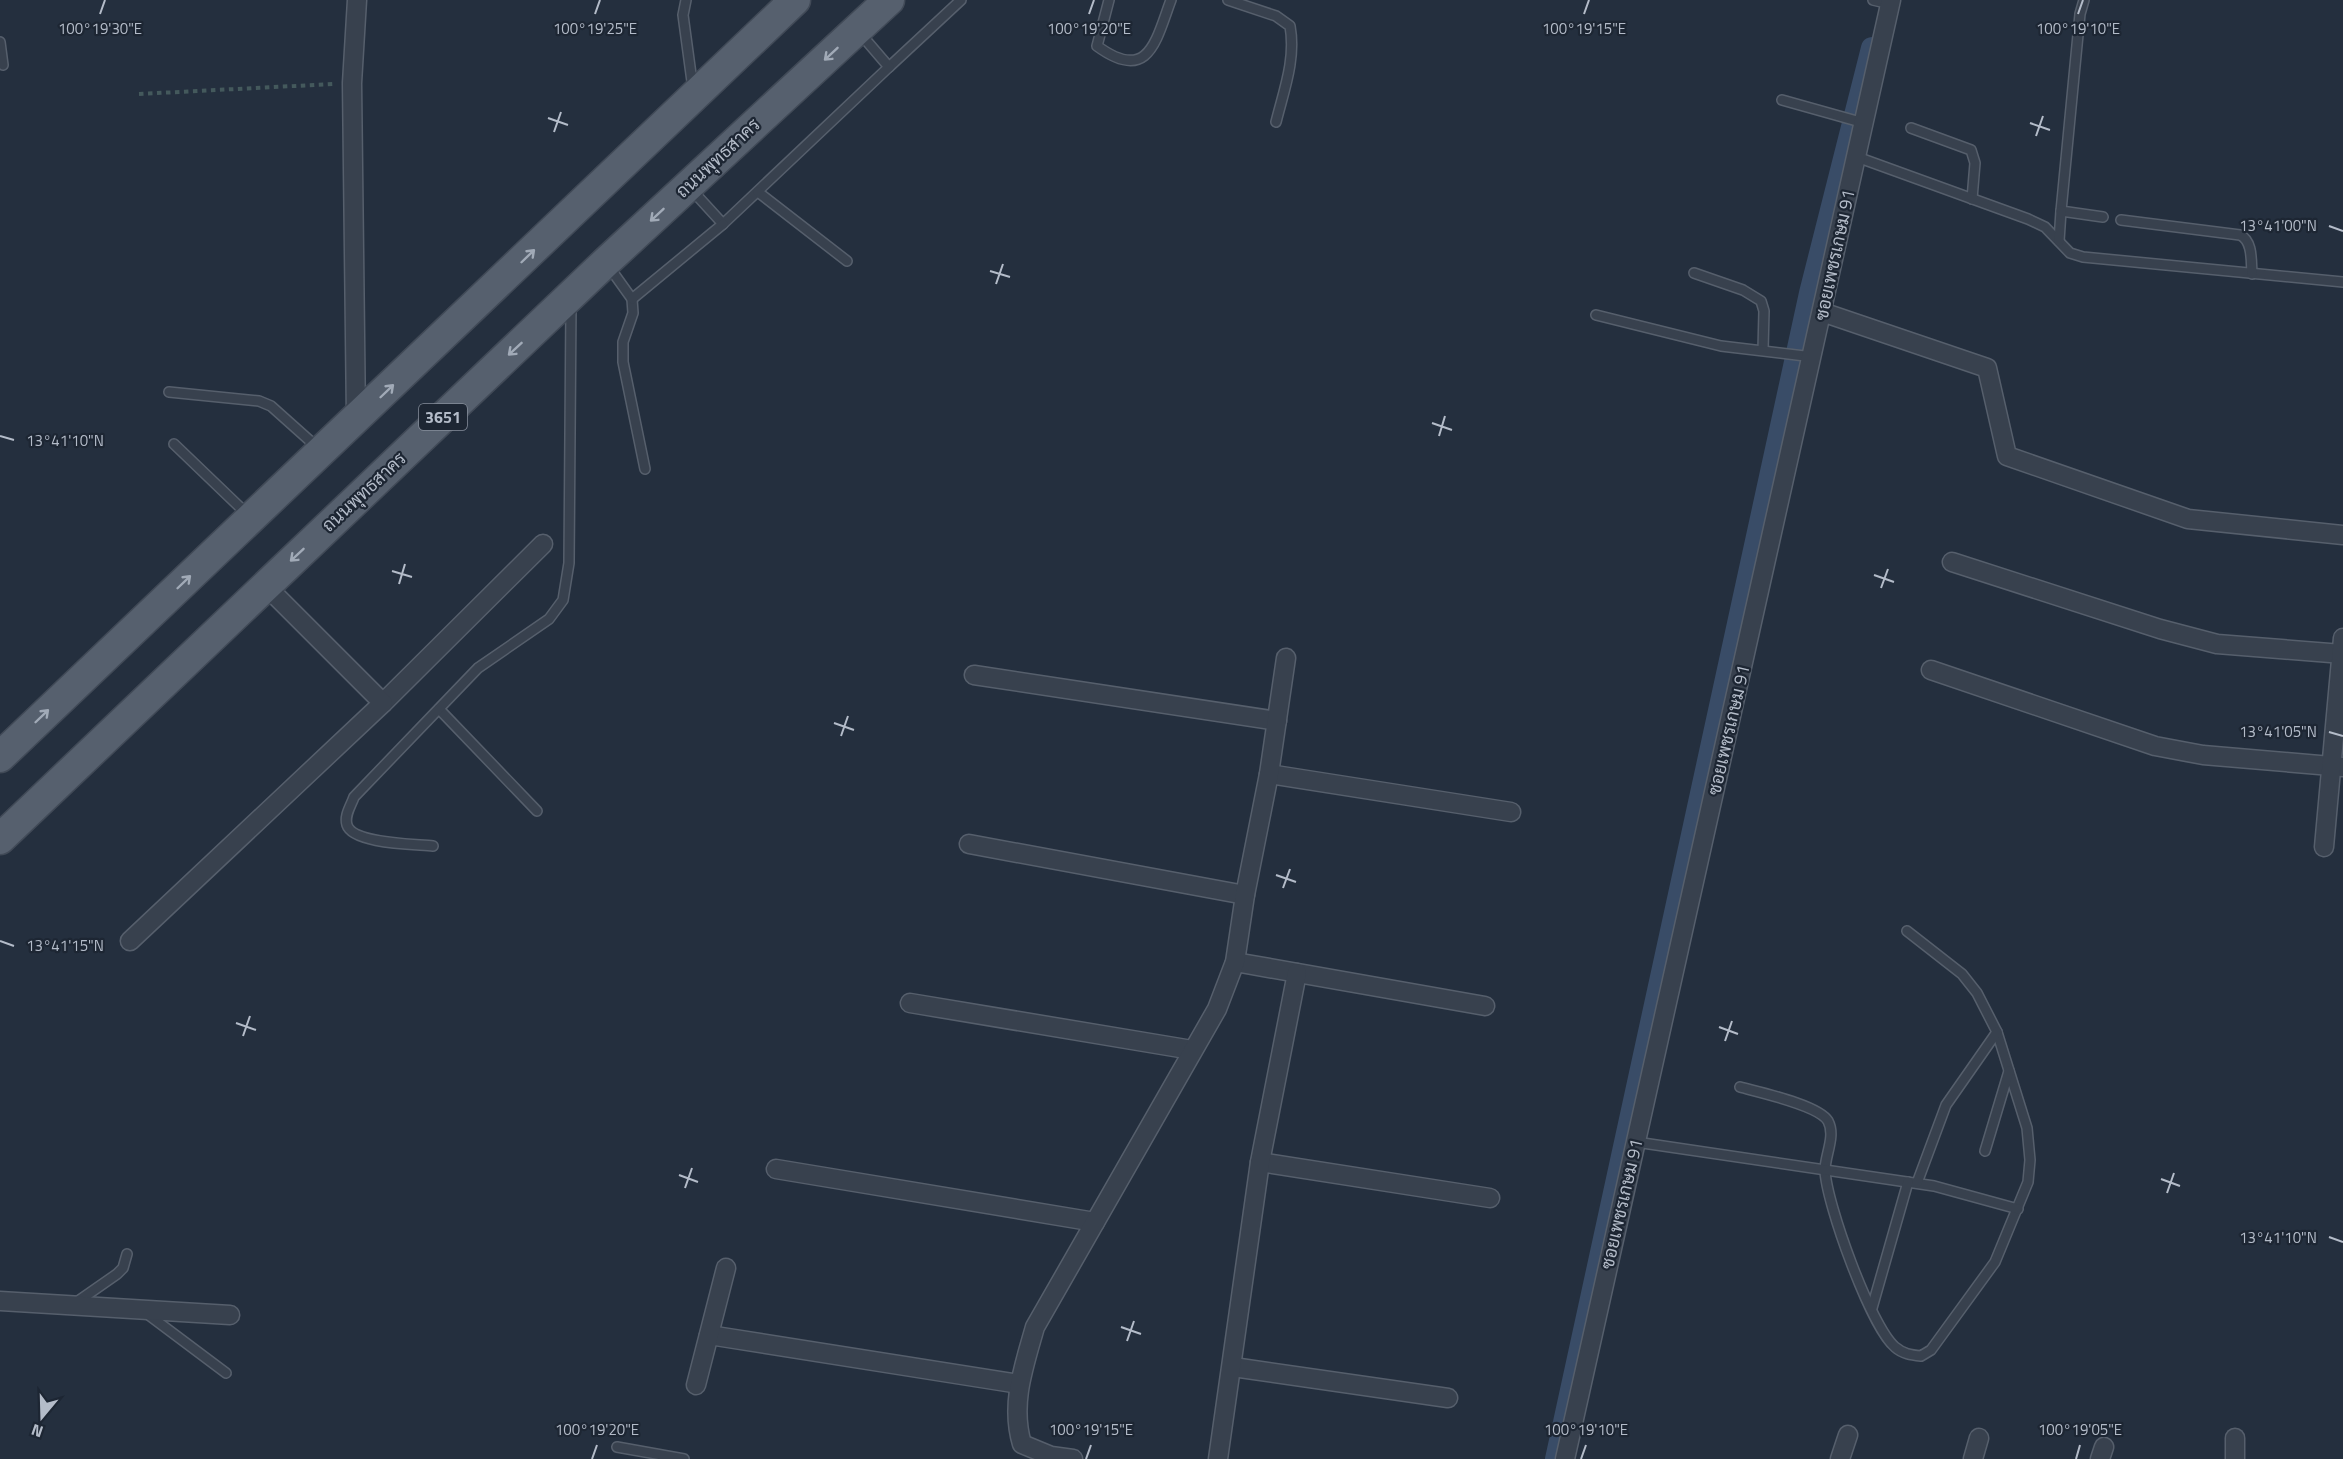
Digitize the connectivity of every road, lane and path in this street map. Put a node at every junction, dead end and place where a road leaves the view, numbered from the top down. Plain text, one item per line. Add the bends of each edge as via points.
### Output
1 (357, 0) edge
2 (686, 0) edge
3 (795, 0) edge
4 (889, 0) edge
5 (961, 0) edge
6 (1109, 0) edge
7 (1171, 0) edge
8 (1228, 0) edge
9 (2084, 0) edge
10 (1882, 1) edge
11 (857, 30) junction
12 (0, 42) edge
13 (3, 65) dead end
14 (889, 67) junction
15 (352, 83) junction
16 (139, 94) dead end
17 (694, 97) junction
18 (1782, 100) dead end
19 (1276, 122) dead end
20 (1864, 123) junction
21 (1911, 128) dead end
22 (1857, 158) junction
23 (688, 185) junction
24 (758, 192) junction
25 (1972, 199) junction
26 (2061, 211) junction
27 (2103, 217) dead end
28 (2121, 220) dead end
29 (723, 224) junction
30 (2060, 242) junction
31 (847, 261) dead end
32 (606, 262) junction
33 (1694, 273) dead end
34 (2252, 274) junction
35 (2343, 282) edge
36 (571, 297) junction
37 (632, 299) junction
38 (1822, 312) junction
39 (1596, 315) dead end
40 (1767, 351) junction
41 (1812, 357) junction
42 (169, 392) dead end
43 (356, 420) junction
44 (174, 444) dead end
45 (322, 452) junction
46 (645, 469) dead end
47 (251, 518) junction
48 (2343, 535) edge
49 (543, 544) dead end
50 (1952, 562) dead end
51 (265, 585) junction
52 (2343, 648) edge
53 (1286, 658) dead end
54 (1931, 670) dead end
55 (974, 675) dead end
56 (383, 703) junction
57 (439, 709) junction
58 (1277, 721) junction
59 (0, 757) edge
60 (2337, 766) edge
61 (1269, 774) junction
62 (537, 812) dead end
63 (1511, 812) dead end
64 (0, 839) edge
65 (969, 844) dead end
66 (433, 846) dead end
67 (2324, 846) dead end
68 (1245, 895) junction
69 (1907, 931) dead end
70 (130, 941) dead end
71 (1235, 962) junction
72 (1297, 973) junction
73 (910, 1003) dead end
74 (1485, 1006) dead end
75 (1996, 1032) junction
76 (1192, 1050) junction
77 (2009, 1071) junction
78 (1740, 1087) dead end
79 (1636, 1142) junction
80 (1985, 1151) dead end
81 (1260, 1162) junction
82 (776, 1168) dead end
83 (1825, 1171) junction
84 (1912, 1183) junction
85 (1490, 1198) dead end
86 (2018, 1209) junction
87 (1095, 1222) junction
88 (127, 1254) dead end
89 (726, 1268) dead end
90 (0, 1301) edge
91 (72, 1305) junction
92 (1872, 1308) junction
93 (141, 1309) junction
94 (230, 1314) dead end
95 (709, 1335) junction
96 (1233, 1367) junction
97 (226, 1372) dead end
98 (1019, 1384) junction
99 (696, 1385) dead end
100 (1448, 1398) dead end
101 (1848, 1436) dead end
102 (1979, 1438) dead end
103 (2235, 1438) dead end
104 (617, 1447) dead end
105 (684, 1459) edge
106 (1072, 1459) edge
107 (1218, 1459) edge
108 (1565, 1459) edge
109 (1840, 1459) edge
110 (1973, 1459) edge
111 (2235, 1459) edge

1 - 15 street
2 - 17 lane via 683,15
3 - 17 main road
4 - 11 main road, ถนนพุทธสาคร / 3651
5 - 14 lane
6 - 7 lane via 1097,46 1107,54 1136,61 1147,57 1155,44
8 - 19 lane via 1276,16 1290,26 1290,66
9 - 26 lane
10 - 20 street, ซอยเพชรเกษม 91
11 - 14 lane
11 -> 23 main road, ถนนพุทธสาคร / 3651
12 - 13 lane
14 - 24 lane
15 - 16 path
15 - 43 street
43 -> 17 main road
18 - 20 lane
20 - 22 street, ซอยเพชรเกษม 91
21 - 25 lane via 1971,150 1976,163
22 - 25 lane
22 - 38 street, ซอยเพชรเกษม 91
23 - 29 lane
23 -> 32 main road, ถนนพุทธสาคร / 3651
24 - 29 lane
24 - 31 lane
25 - 30 lane via 2045,227
26 - 27 lane
26 - 30 lane
28 - 34 lane via 2240,235 2249,243
29 - 37 lane
30 - 34 lane via 2070,253 2083,257
32 - 36 main road, ถนนพุทธสาคร / 3651
32 - 37 lane
33 - 40 lane via 1743,290 1761,301
34 - 35 lane
36 -> 51 main road, ถนนพุทธสาคร / 3651
36 - 57 lane via 570,551 563,600 549,619 495,654
37 - 46 lane via 623,362
38 - 41 street, ซอยเพชรเกษม 91
38 - 48 street via 1987,368 2007,456 2188,519
39 - 40 lane via 1721,346
40 - 41 lane
41 - 79 street, ซอยเพชรเกษม 91
42 - 45 lane via 259,401 272,406
43 - 45 main road
44 - 47 lane
45 - 47 main road
59 -> 47 main road
49 - 56 street
50 - 52 street via 2217,644
51 - 56 street
51 - 64 main road, ถนนพุทธสาคร / 3651
52 - 60 street
53 - 58 street
54 - 60 street via 2155,746 2203,755
55 - 58 street
56 - 70 street
57 - 62 lane
57 - 66 lane via 354,797 347,814 352,832 365,839
58 - 61 street
60 - 67 street
61 - 63 street
61 - 68 street
65 - 68 street
68 - 71 street
69 - 75 lane via 1962,974 1977,993
71 - 72 street
71 - 76 street via 1216,1009
72 - 74 street
72 - 81 street
73 - 76 street
75 - 77 lane
75 - 84 lane via 1946,1105
76 - 87 street
77 - 80 lane
77 - 86 lane via 2026,1128 2030,1160 2028,1182
78 - 83 lane via 1817,1111 1827,1120 1831,1133
79 - 83 lane
79 - 108 street, ซอยเพชรเกษม 91
81 - 85 street
81 - 96 street
82 - 87 street
83 - 84 lane
83 - 92 lane via 1835,1217
84 - 86 lane
84 - 92 lane
86 - 92 lane via 1995,1262 1931,1350 1920,1356 1894,1347
87 - 98 street via 1035,1327
88 - 91 lane via 117,1274
89 - 95 street
90 - 91 street
91 - 93 street
93 - 94 street
93 - 97 lane
95 - 98 street
95 - 99 street
96 - 100 street
96 - 107 street
98 - 106 street via 1016,1426 1022,1444 1051,1456
101 - 109 street
102 - 110 street
103 - 111 street
104 - 105 lane

